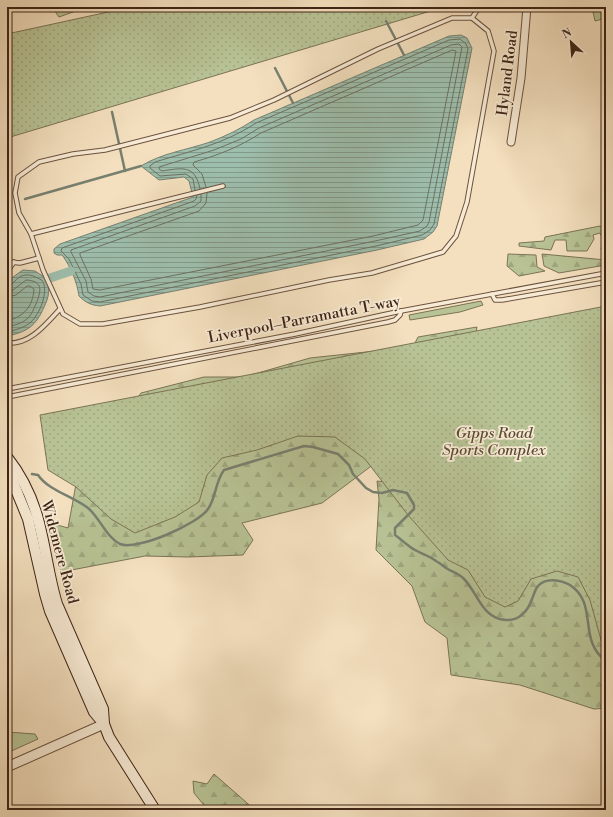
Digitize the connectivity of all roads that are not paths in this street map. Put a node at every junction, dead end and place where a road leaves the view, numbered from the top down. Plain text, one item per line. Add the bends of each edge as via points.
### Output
1 (479, 7) edge
2 (527, 7) edge
3 (472, 18) junction
4 (512, 142) dead end
5 (223, 186) dead end
6 (31, 234) junction
7 (7, 258) edge
8 (39, 258) junction
9 (14, 262) junction
10 (7, 272) edge
11 (606, 273) edge
12 (606, 282) edge
13 (492, 294) junction
14 (60, 309) junction
15 (401, 311) junction
16 (7, 343) edge
17 (7, 389) edge
18 (7, 397) edge
19 (8, 458) edge
20 (7, 473) edge
21 (33, 518) junction
22 (104, 724) junction
23 (7, 767) edge
24 (155, 810) edge

1 - 3 lane
2 - 4 street, Hyland Road
3 - 6 lane via 452,18 378,49 274,100 230,118 105,150 38,162 18,177 15,192 19,213
3 - 14 lane via 488,31 494,51 467,202 456,236 443,252 372,273 103,324 80,324 63,314
5 - 6 lane
6 - 8 lane
7 - 9 lane
8 - 9 lane
8 - 14 lane
9 - 10 lane
11 - 13 lane, Liverpool–Parramatta T-way
12 - 13 lane via 502,300 495,300
13 - 15 lane, Liverpool–Parramatta T-way
14 - 16 lane via 39,331 24,340
15 - 17 lane, Liverpool–Parramatta T-way
15 - 18 lane via 397,319 388,322
19 - 21 main road, Widemere Road via 28,490
20 - 21 main road, Widemere Road
21 - 22 main road, Widemere Road via 57,604 103,709
22 - 23 street
22 - 24 main road, Widemere Road via 109,737

